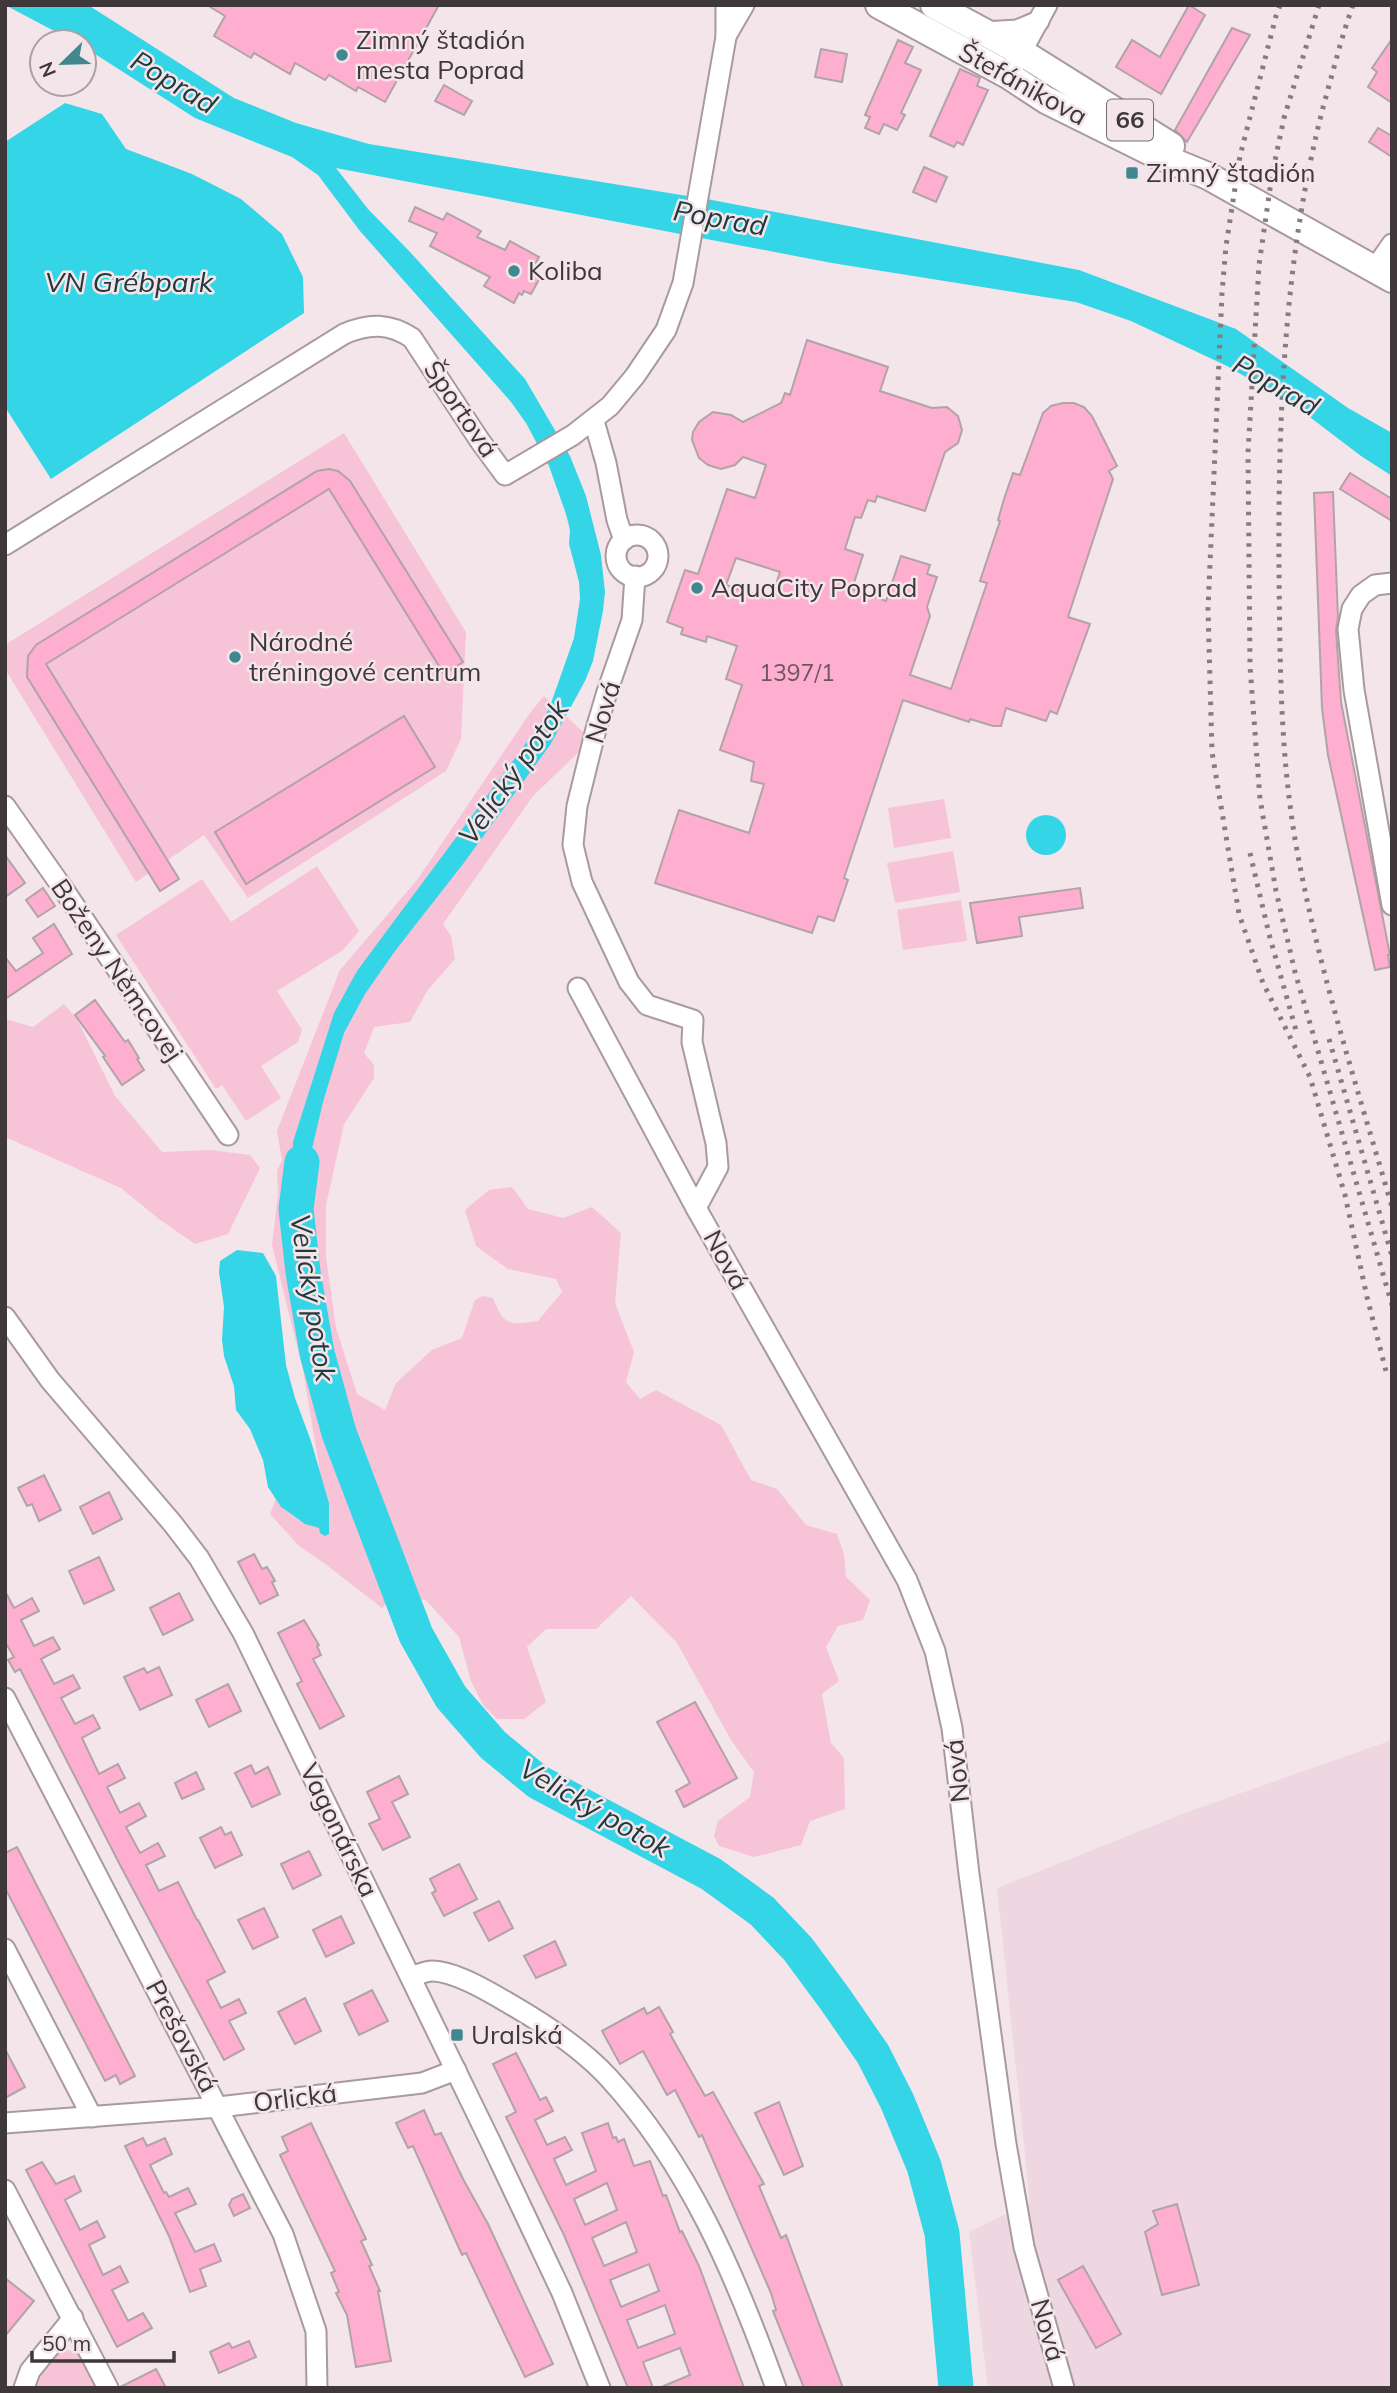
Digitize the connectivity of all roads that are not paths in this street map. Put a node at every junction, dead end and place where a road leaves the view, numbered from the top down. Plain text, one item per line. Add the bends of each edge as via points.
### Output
1 (726, 5) edge
2 (744, 5) edge
3 (879, 5) edge
4 (934, 5) edge
5 (1043, 13) edge
6 (984, 32) junction
7 (726, 37) junction
8 (1014, 64) junction
9 (1049, 70) junction
10 (1208, 176) junction
11 (1392, 244) edge
12 (1383, 275) edge
13 (594, 421) junction
14 (624, 540) junction
15 (5, 545) edge
16 (635, 576) junction
17 (1392, 583) edge
18 (5, 806) edge
19 (1392, 905) edge
20 (578, 988) dead end
21 (228, 1135) dead end
22 (696, 1208) junction
23 (5, 1317) edge
24 (5, 1698) edge
25 (5, 1949) edge
26 (412, 1976) junction
27 (456, 2070) junction
28 (219, 2107) junction
29 (92, 2117) junction
30 (5, 2123) edge
31 (5, 2190) edge
32 (73, 2318) junction
33 (24, 2388) edge
34 (108, 2388) edge
35 (317, 2388) edge
36 (600, 2388) edge
37 (776, 2388) edge
38 (1064, 2388) edge

1 - 7 street
2 - 7 street
3 - 8 main road, Štefánikova / 66
4 - 6 main road, Štefánikova / 66
5 - 6 street via 1017,30
5 - 8 street
5 - 9 street via 1040,48
6 - 8 main road, Štefánikova / 66
7 - 13 street, Športová via 678,302 659,342 622,394
8 - 9 main road, Štefánikova / 66
8 - 10 main road, Štefánikova via 1046,100
9 - 10 main road, Štefánikova / 66 via 1162,140
10 - 12 main road, Štefánikova
11 - 12 street
13 - 14 street
13 - 15 street, Športová via 506,475 412,338 372,325 344,334
14 - 16 street via 617,559 623,571
14 - 16 street via 644,536 655,545 658,558 652,570
16 - 22 street, Nová via 632,620 596,729 577,806 573,845 582,882 629,982 647,1005 693,1020 692,1042 718,1167
17 - 19 street via 1374,585 1361,595 1348,629 1354,690
18 - 21 street, Boženy Němcovej
20 - 22 street, Nová
22 - 38 street, Nová via 907,1580 935,1651 953,1728 969,1874 1024,2247
23 - 26 street, Vagonárska via 50,1380 200,1558 249,1645
24 - 28 street, Prešovská
25 - 29 street
26 - 27 street, Vagonárska
26 - 37 street via 432,1971 490,1993 536,2019 606,2075 682,2175 722,2253
27 - 28 street, Orlická via 422,2083
27 - 36 street, Vagonárska via 562,2293
28 - 29 street, Orlická
28 - 35 street, Prešovská via 283,2234 316,2331
29 - 30 street, Orlická
31 - 32 street
32 - 33 street via 30,2371
32 - 34 street

